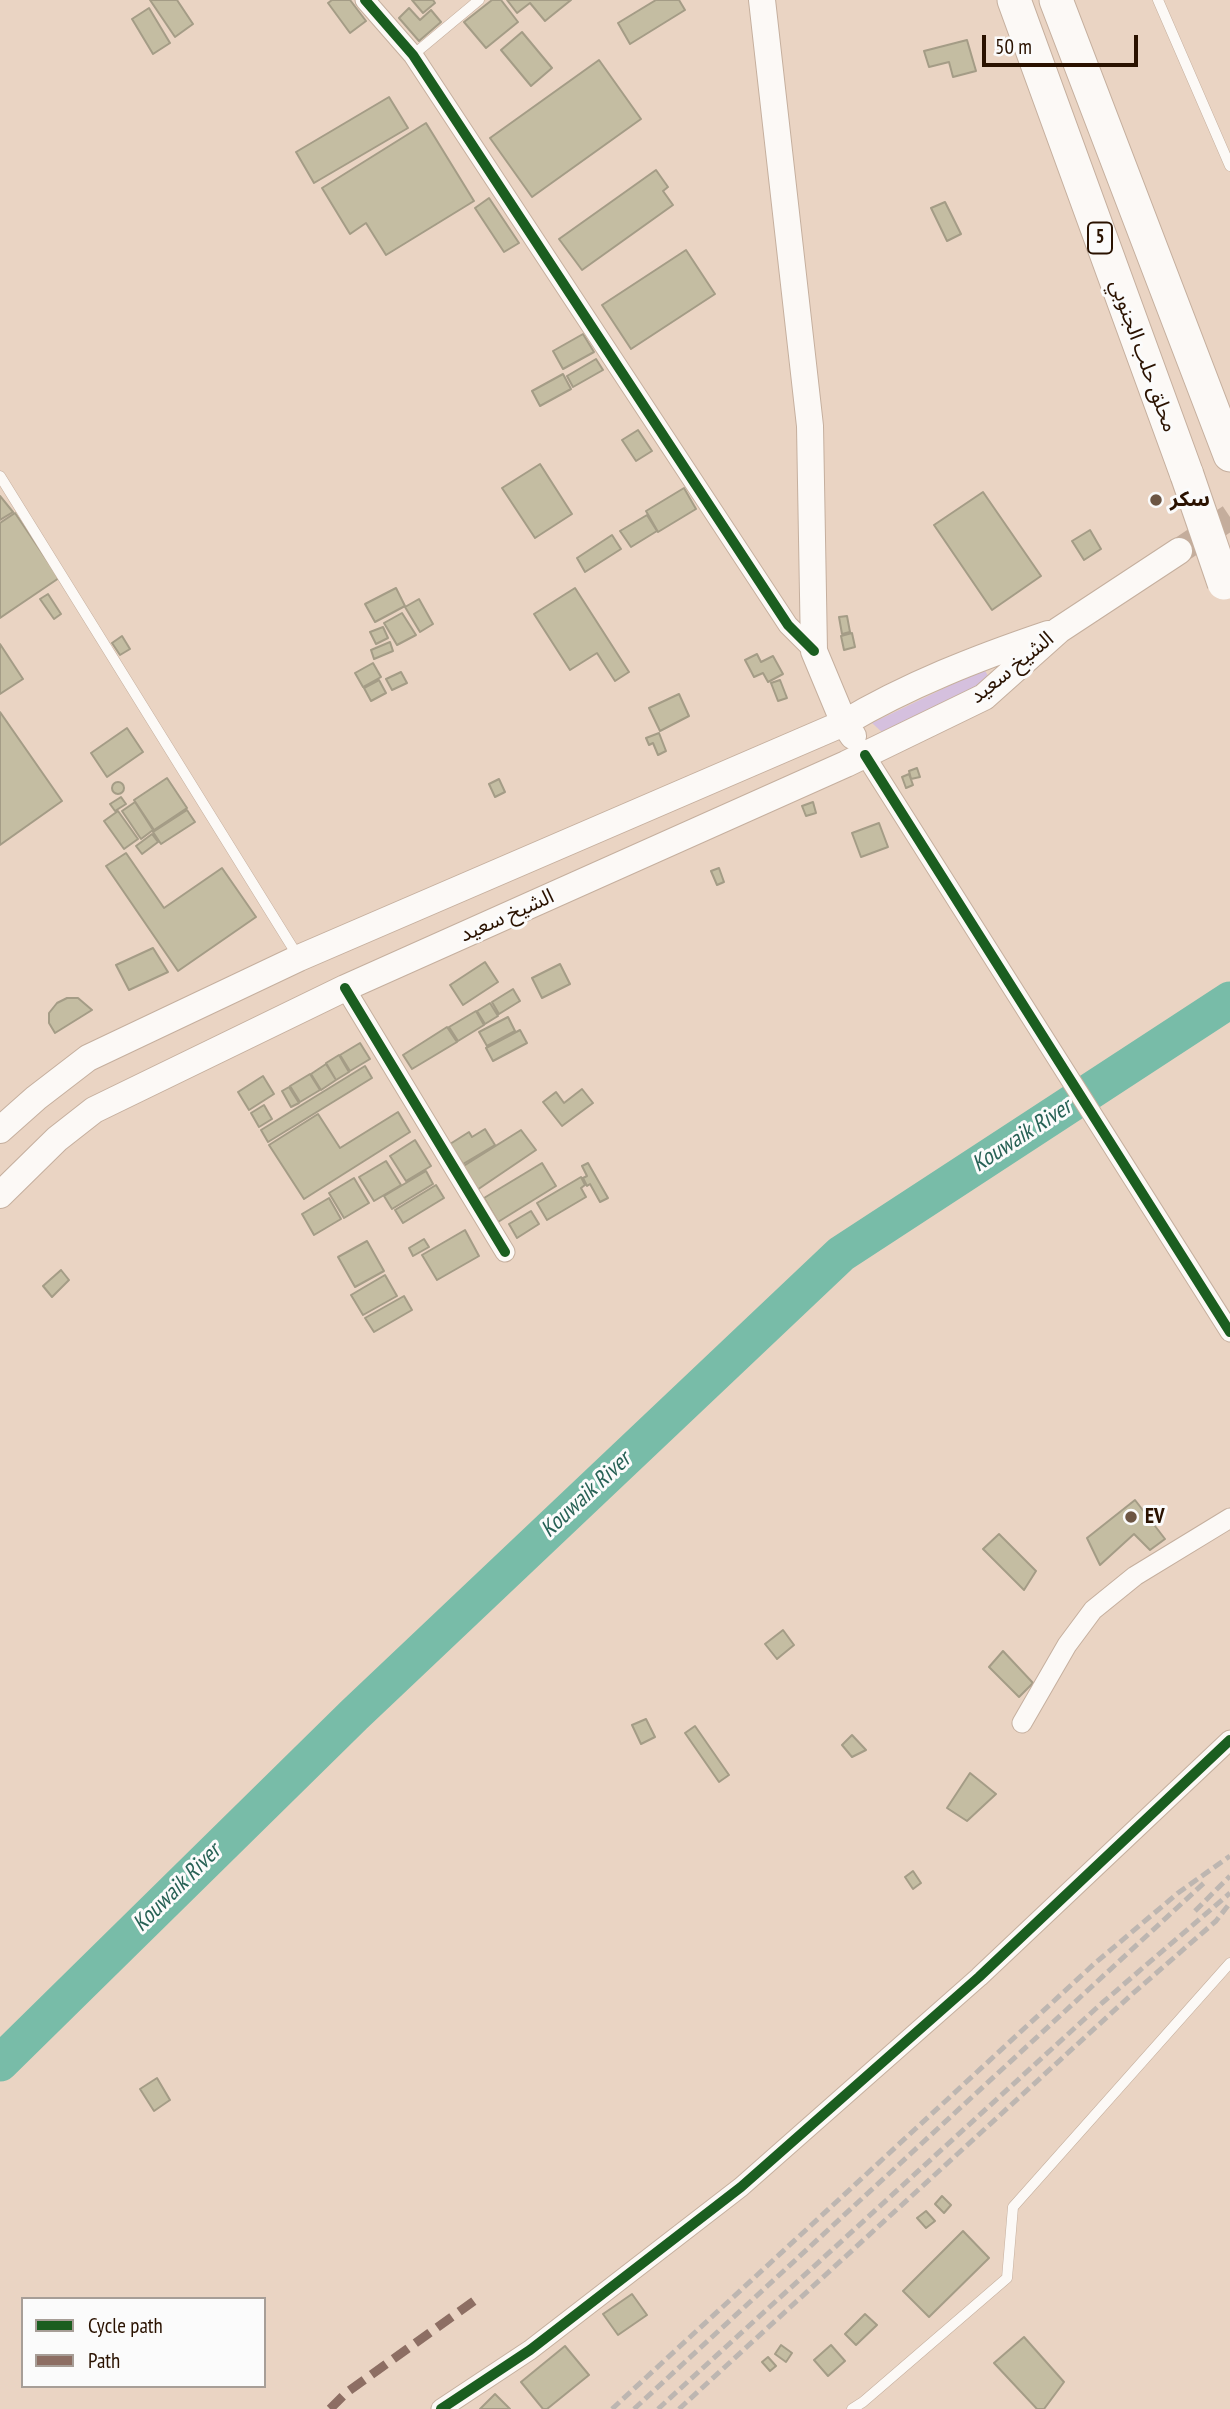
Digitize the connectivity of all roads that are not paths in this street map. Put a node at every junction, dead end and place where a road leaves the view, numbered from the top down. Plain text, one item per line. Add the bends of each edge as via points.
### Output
1 (365, 0) edge
2 (478, 0) edge
3 (762, 0) edge
4 (1014, 0) edge
5 (1056, 0) edge
6 (1158, 0) edge
7 (413, 55) junction
8 (1230, 166) edge
9 (1230, 454) edge
10 (0, 476) edge
11 (1179, 551) tunnel mouth
12 (1227, 591) edge
13 (1059, 630) junction
14 (814, 651) junction
15 (844, 723) junction
16 (865, 755) junction
17 (299, 958) junction
18 (345, 988) junction
19 (0, 1130) edge
20 (0, 1195) edge
21 (505, 1252) dead end
22 (1230, 1332) edge
23 (1230, 1518) edge
24 (1022, 1723) dead end
25 (1230, 1740) edge
26 (1230, 1963) edge
27 (442, 2409) edge
28 (852, 2409) edge

1 - 7 street
2 - 7 lane
3 - 14 main road via 810,426
4 - 12 highway, محلق حلب الجنوبي / 5, bridge
5 - 9 highway, 5
6 - 8 lane
7 - 14 street via 788,625
10 - 17 lane
11 - 13 main road
13 - 15 main road, الشيخ سعيد via 972,659
13 - 16 main road, الشيخ سعيد via 984,697
14 - 15 main road
15 - 16 main road
15 - 17 main road, الشيخ سعيد
16 - 18 main road, الشيخ سعيد
16 - 22 street
17 - 19 main road, الشيخ سعيد via 88,1058
18 - 20 main road, الشيخ سعيد via 94,1110
18 - 21 street
23 - 24 street via 1135,1576 1093,1611 1067,1645
25 - 27 street via 979,1977 741,2187 530,2350
26 - 28 lane via 1013,2207 1007,2278

